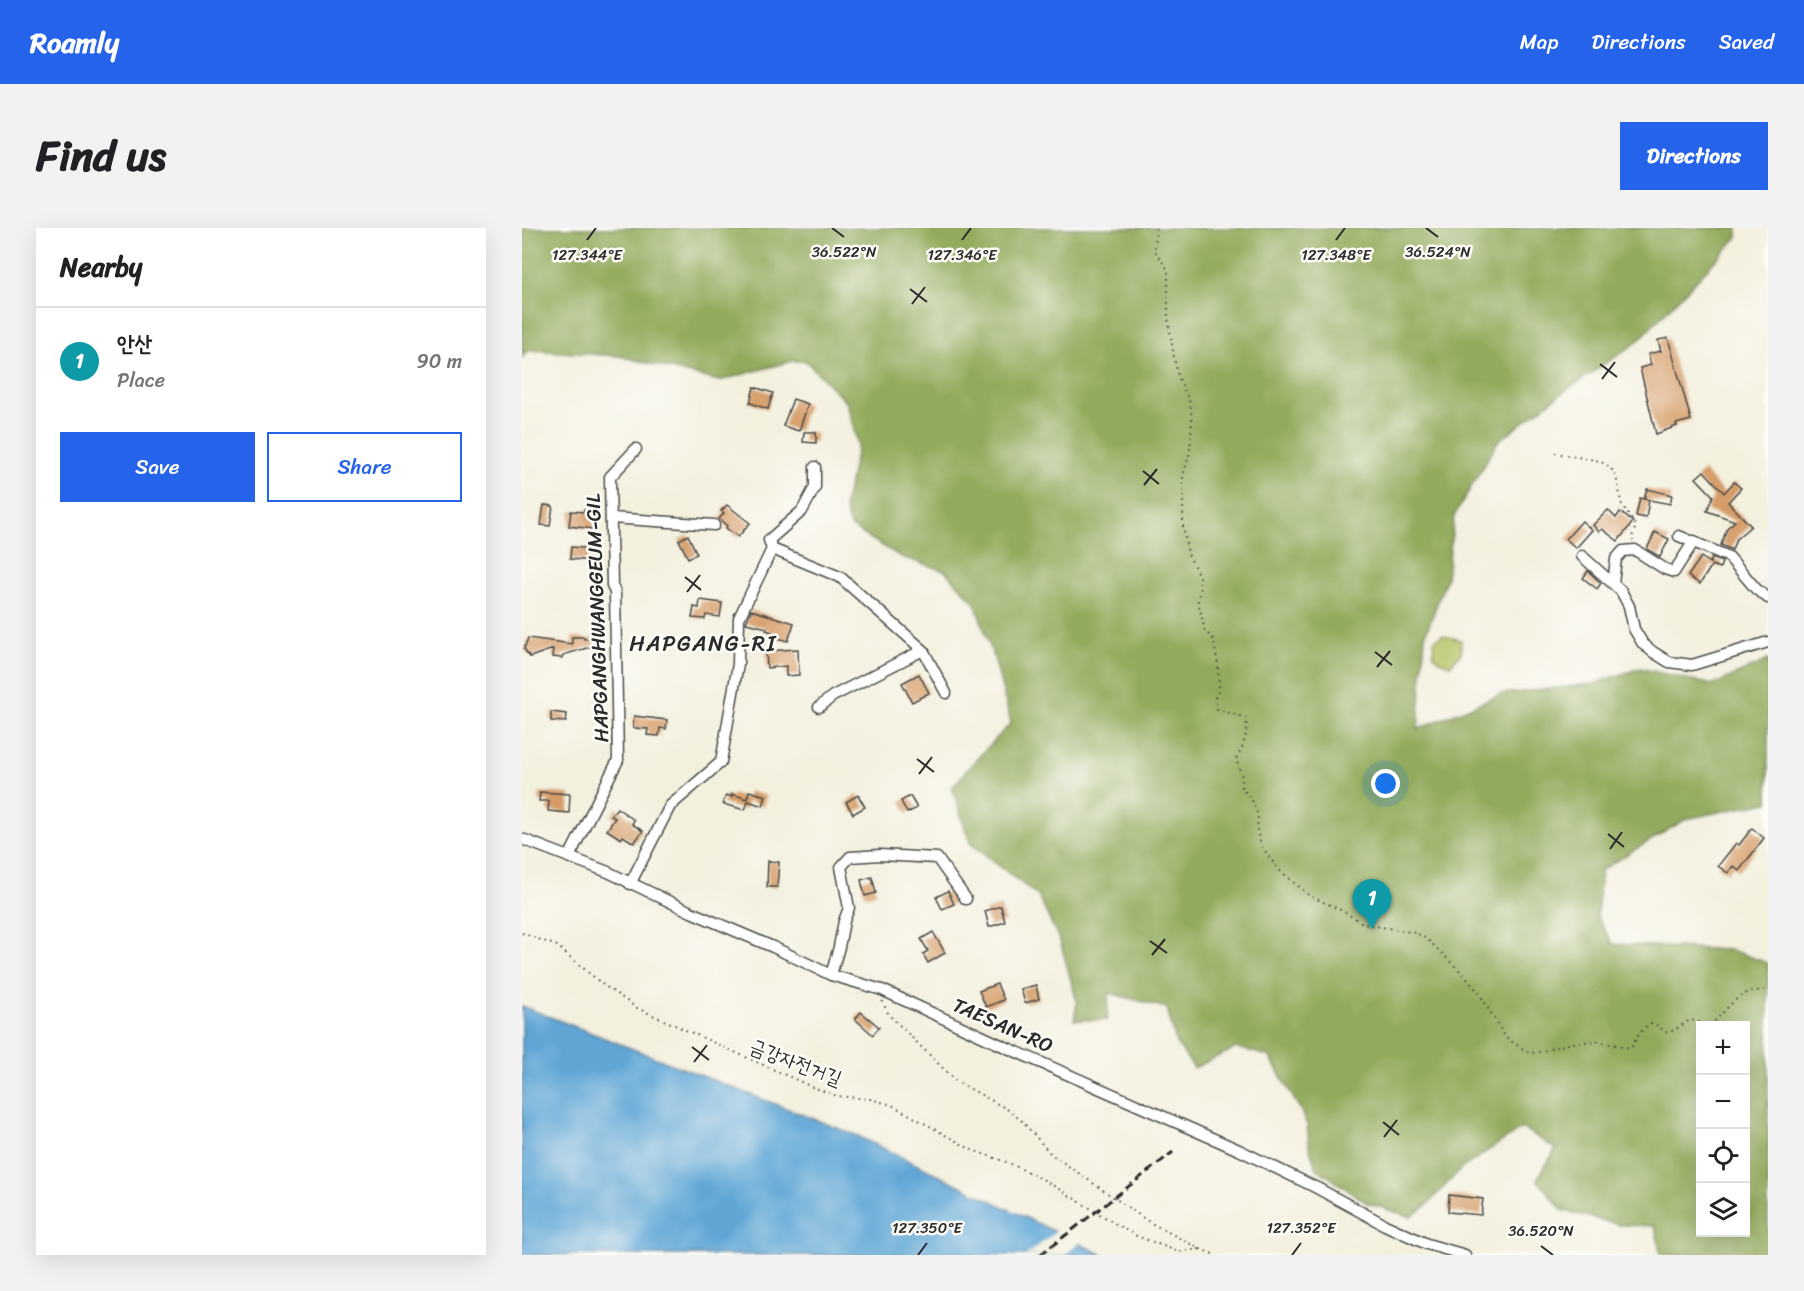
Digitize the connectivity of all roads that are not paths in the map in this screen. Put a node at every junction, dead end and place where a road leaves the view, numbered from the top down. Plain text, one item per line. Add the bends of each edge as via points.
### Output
1 (636, 448) dead end
2 (815, 466) dead end
3 (611, 518) junction
4 (714, 525) dead end
5 (1679, 536) dead end
6 (1694, 541) junction
7 (772, 549) junction
8 (1582, 556) dead end
9 (1613, 583) junction
10 (1768, 598) edge
11 (1768, 642) edge
12 (923, 650) junction
13 (946, 693) dead end
14 (819, 707) dead end
15 (522, 839) edge
16 (569, 857) junction
17 (630, 884) junction
18 (966, 899) dead end
19 (831, 975) junction
20 (1465, 1255) edge

1 - 3 street, HAPGANGHWANGGEUM-GIL via 610,477
2 - 7 street via 815,487 802,512 769,540
3 - 4 street
3 - 16 street, HAPGANGHWANGGEUM-GIL via 618,760
5 - 6 street
6 - 9 street via 1674,572 1635,550 1623,551 1616,559
6 - 10 street via 1729,557
7 - 12 street via 840,577
7 - 17 street via 739,618 738,664 721,762 670,806
8 - 9 street
9 - 11 street via 1625,599 1643,644 1669,662 1692,665
12 - 13 street
12 - 14 street
15 - 16 street, TAESAN-RO
16 - 17 street, TAESAN-RO
17 - 19 street, TAESAN-RO
18 - 19 street via 937,858 849,857 841,867 849,908
19 - 20 street, TAESAN-RO via 876,987 1239,1150 1396,1230

